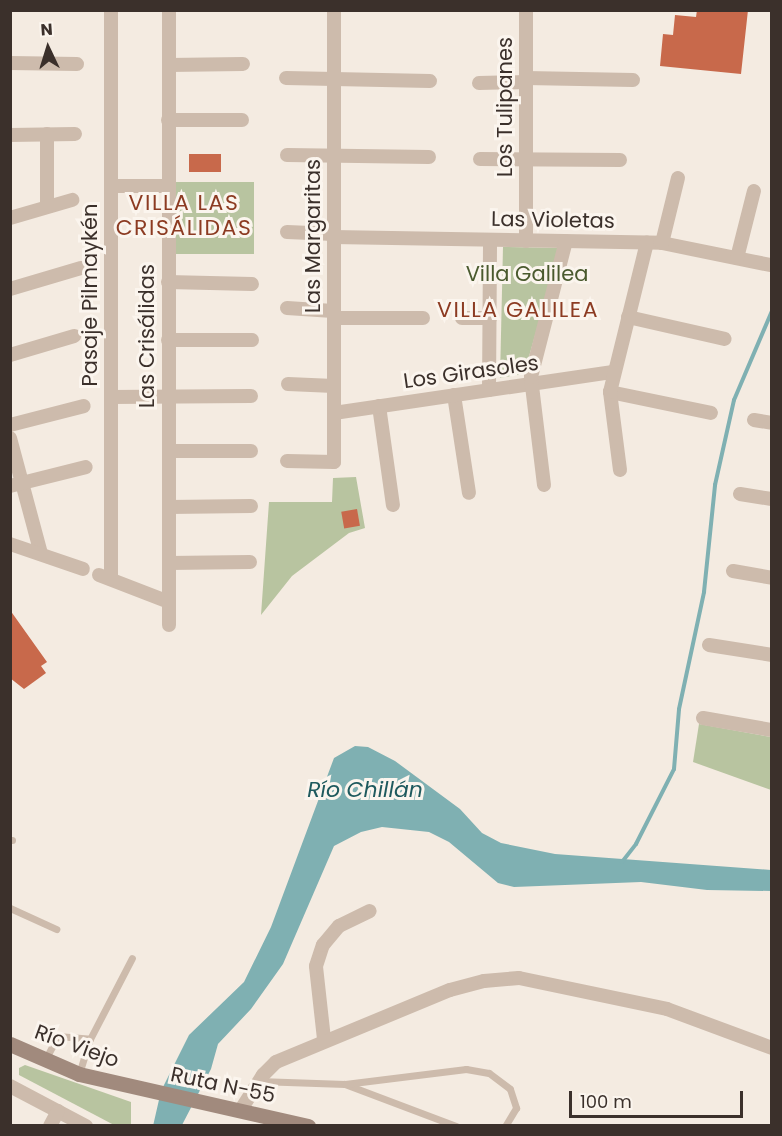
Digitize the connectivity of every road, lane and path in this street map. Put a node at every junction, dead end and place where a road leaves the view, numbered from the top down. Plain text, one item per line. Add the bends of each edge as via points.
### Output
1 (111, 10) edge
2 (169, 10) edge
3 (334, 10) edge
4 (526, 10) edge
5 (10, 63) edge
6 (77, 64) dead end
7 (243, 64) dead end
8 (169, 65) junction
9 (286, 78) dead end
10 (334, 79) junction
11 (526, 80) junction
12 (633, 80) dead end
13 (430, 81) dead end
14 (479, 83) dead end
15 (168, 120) junction
16 (242, 120) dead end
17 (47, 134) junction
18 (75, 134) dead end
19 (10, 135) edge
20 (287, 155) dead end
21 (334, 156) junction
22 (429, 157) dead end
23 (480, 159) dead end
24 (526, 159) junction
25 (620, 160) dead end
26 (678, 178) dead end
27 (111, 186) junction
28 (168, 186) junction
29 (754, 191) dead end
30 (72, 200) dead end
31 (47, 206) junction
32 (10, 218) edge
33 (287, 232) dead end
34 (334, 235) junction
35 (490, 240) junction
36 (526, 240) junction
37 (566, 241) junction
38 (647, 242) junction
39 (662, 243) junction
40 (736, 258) junction
41 (770, 265) dead end
42 (81, 268) dead end
43 (168, 282) junction
44 (252, 284) dead end
45 (10, 289) edge
46 (287, 308) dead end
47 (334, 314) junction
48 (628, 317) junction
49 (423, 318) dead end
50 (462, 318) dead end
51 (490, 318) junction
52 (74, 336) dead end
53 (725, 339) dead end
54 (168, 340) junction
55 (252, 340) dead end
56 (10, 355) edge
57 (613, 372) junction
58 (288, 384) dead end
59 (531, 384) junction
60 (334, 386) junction
61 (489, 390) junction
62 (610, 393) junction
63 (454, 395) junction
64 (169, 396) junction
65 (251, 396) dead end
66 (111, 397) junction
67 (84, 406) dead end
68 (379, 406) junction
69 (711, 412) dead end
70 (334, 413) junction
71 (754, 420) dead end
72 (771, 423) edge
73 (10, 425) edge
74 (10, 438) edge
75 (169, 451) junction
76 (252, 451) dead end
77 (287, 461) dead end
78 (86, 467) dead end
79 (620, 470) dead end
80 (16, 484) edge
81 (544, 485) dead end
82 (469, 493) dead end
83 (740, 494) dead end
84 (771, 499) edge
85 (393, 505) dead end
86 (250, 506) dead end
87 (169, 507) junction
88 (10, 544) edge
89 (41, 554) junction
90 (250, 562) dead end
91 (169, 563) junction
92 (83, 568) dead end
93 (733, 571) dead end
94 (771, 578) edge
95 (169, 602) junction
96 (169, 625) dead end
97 (709, 645) dead end
98 (771, 655) edge
99 (703, 718) dead end
100 (771, 730) edge
101 (10, 908) edge
102 (370, 911) dead end
103 (56, 929) dead end
104 (132, 958) dead end
105 (90, 1039) junction
106 (324, 1039) junction
107 (11, 1046) edge
108 (771, 1048) edge
109 (45, 1060) junction
110 (80, 1074) junction
111 (258, 1081) junction
112 (345, 1084) junction
113 (10, 1086) edge
114 (129, 1087) joint
115 (58, 1111) junction
116 (240, 1111) junction
117 (50, 1125) edge
118 (86, 1125) edge
119 (308, 1125) edge
120 (456, 1125) edge
121 (505, 1125) edge

1 - 27 street, Pasaje Pilmaykén
2 - 8 street, Las Crisálidas
3 - 10 street, Las Margaritas
4 - 11 street, Los Tulipanes
5 - 6 street
7 - 8 street
8 - 15 street, Las Crisálidas
9 - 10 street
10 - 13 street
10 - 21 street, Las Margaritas
11 - 12 street
11 - 14 street
11 - 24 street, Los Tulipanes
15 - 16 street
15 - 28 street, Las Crisálidas
17 - 18 street
17 - 19 street
17 - 31 street
20 - 21 street
21 - 22 street
21 - 34 street, Las Margaritas
23 - 24 street
24 - 25 street
24 - 36 street, Los Tulipanes
26 - 39 street
27 - 28 street
27 - 66 street, Pasaje Pilmaykén
28 - 43 street, Las Crisálidas
29 - 40 street
30 - 31 street
31 - 32 street
33 - 34 street, Las Violetas
34 - 35 street, Las Violetas
34 - 47 street, Las Margaritas
35 - 36 street, Las Violetas
35 - 51 street
36 - 37 street, Las Violetas
37 - 38 street, Las Violetas
37 - 59 street
38 - 39 street, Las Violetas
38 - 48 street
39 - 40 street, Las Violetas
40 - 41 street, Las Violetas
42 - 45 street
43 - 44 street
43 - 54 street, Las Crisálidas
46 - 47 street
47 - 49 street
47 - 60 street, Las Margaritas
48 - 53 street
48 - 57 street
50 - 51 street
51 - 61 street
52 - 56 street
54 - 55 street
54 - 64 street, Las Crisálidas
57 - 59 street, Los Girasoles
57 - 62 street
58 - 60 street
59 - 61 street, Los Girasoles
59 - 81 street
60 - 70 street, Las Margaritas
61 - 63 street, Los Girasoles
62 - 69 street
62 - 79 street
63 - 68 street, Los Girasoles
63 - 82 street
64 - 65 street
64 - 66 street
64 - 75 street, Las Crisálidas
66 - 95 street, Pasaje Pilmaykén via 105,577
67 - 73 street
68 - 70 street, Los Girasoles
68 - 85 street
70 - 77 street, Las Margaritas via 334,462
71 - 72 street
74 - 80 street
75 - 76 street
75 - 87 street, Las Crisálidas
78 - 80 street
80 - 89 street
83 - 84 street
86 - 87 street
87 - 91 street, Las Crisálidas
88 - 89 street
89 - 92 street
90 - 91 street
91 - 95 street, Las Crisálidas
93 - 94 street
95 - 96 street, Las Crisálidas
97 - 98 street
99 - 100 street
101 - 103 lane
102 - 106 street via 339,926 323,945 316,966
104 - 105 lane
105 - 109 lane via 58,1036
105 - 110 lane
106 - 108 street via 450,990 519,978 668,1009
106 - 111 street via 276,1062
107 - 109 main road, Río Viejo
109 - 110 main road, Río Viejo
110 - 114 main road, Río Viejo
111 - 112 lane
111 - 116 street
112 - 120 lane
112 - 121 lane via 466,1069 489,1073 510,1089 516,1108
113 - 115 street
114 - 116 main road, Ruta N-55
115 - 117 street
115 - 118 street
116 - 119 main road, Ruta N-55

